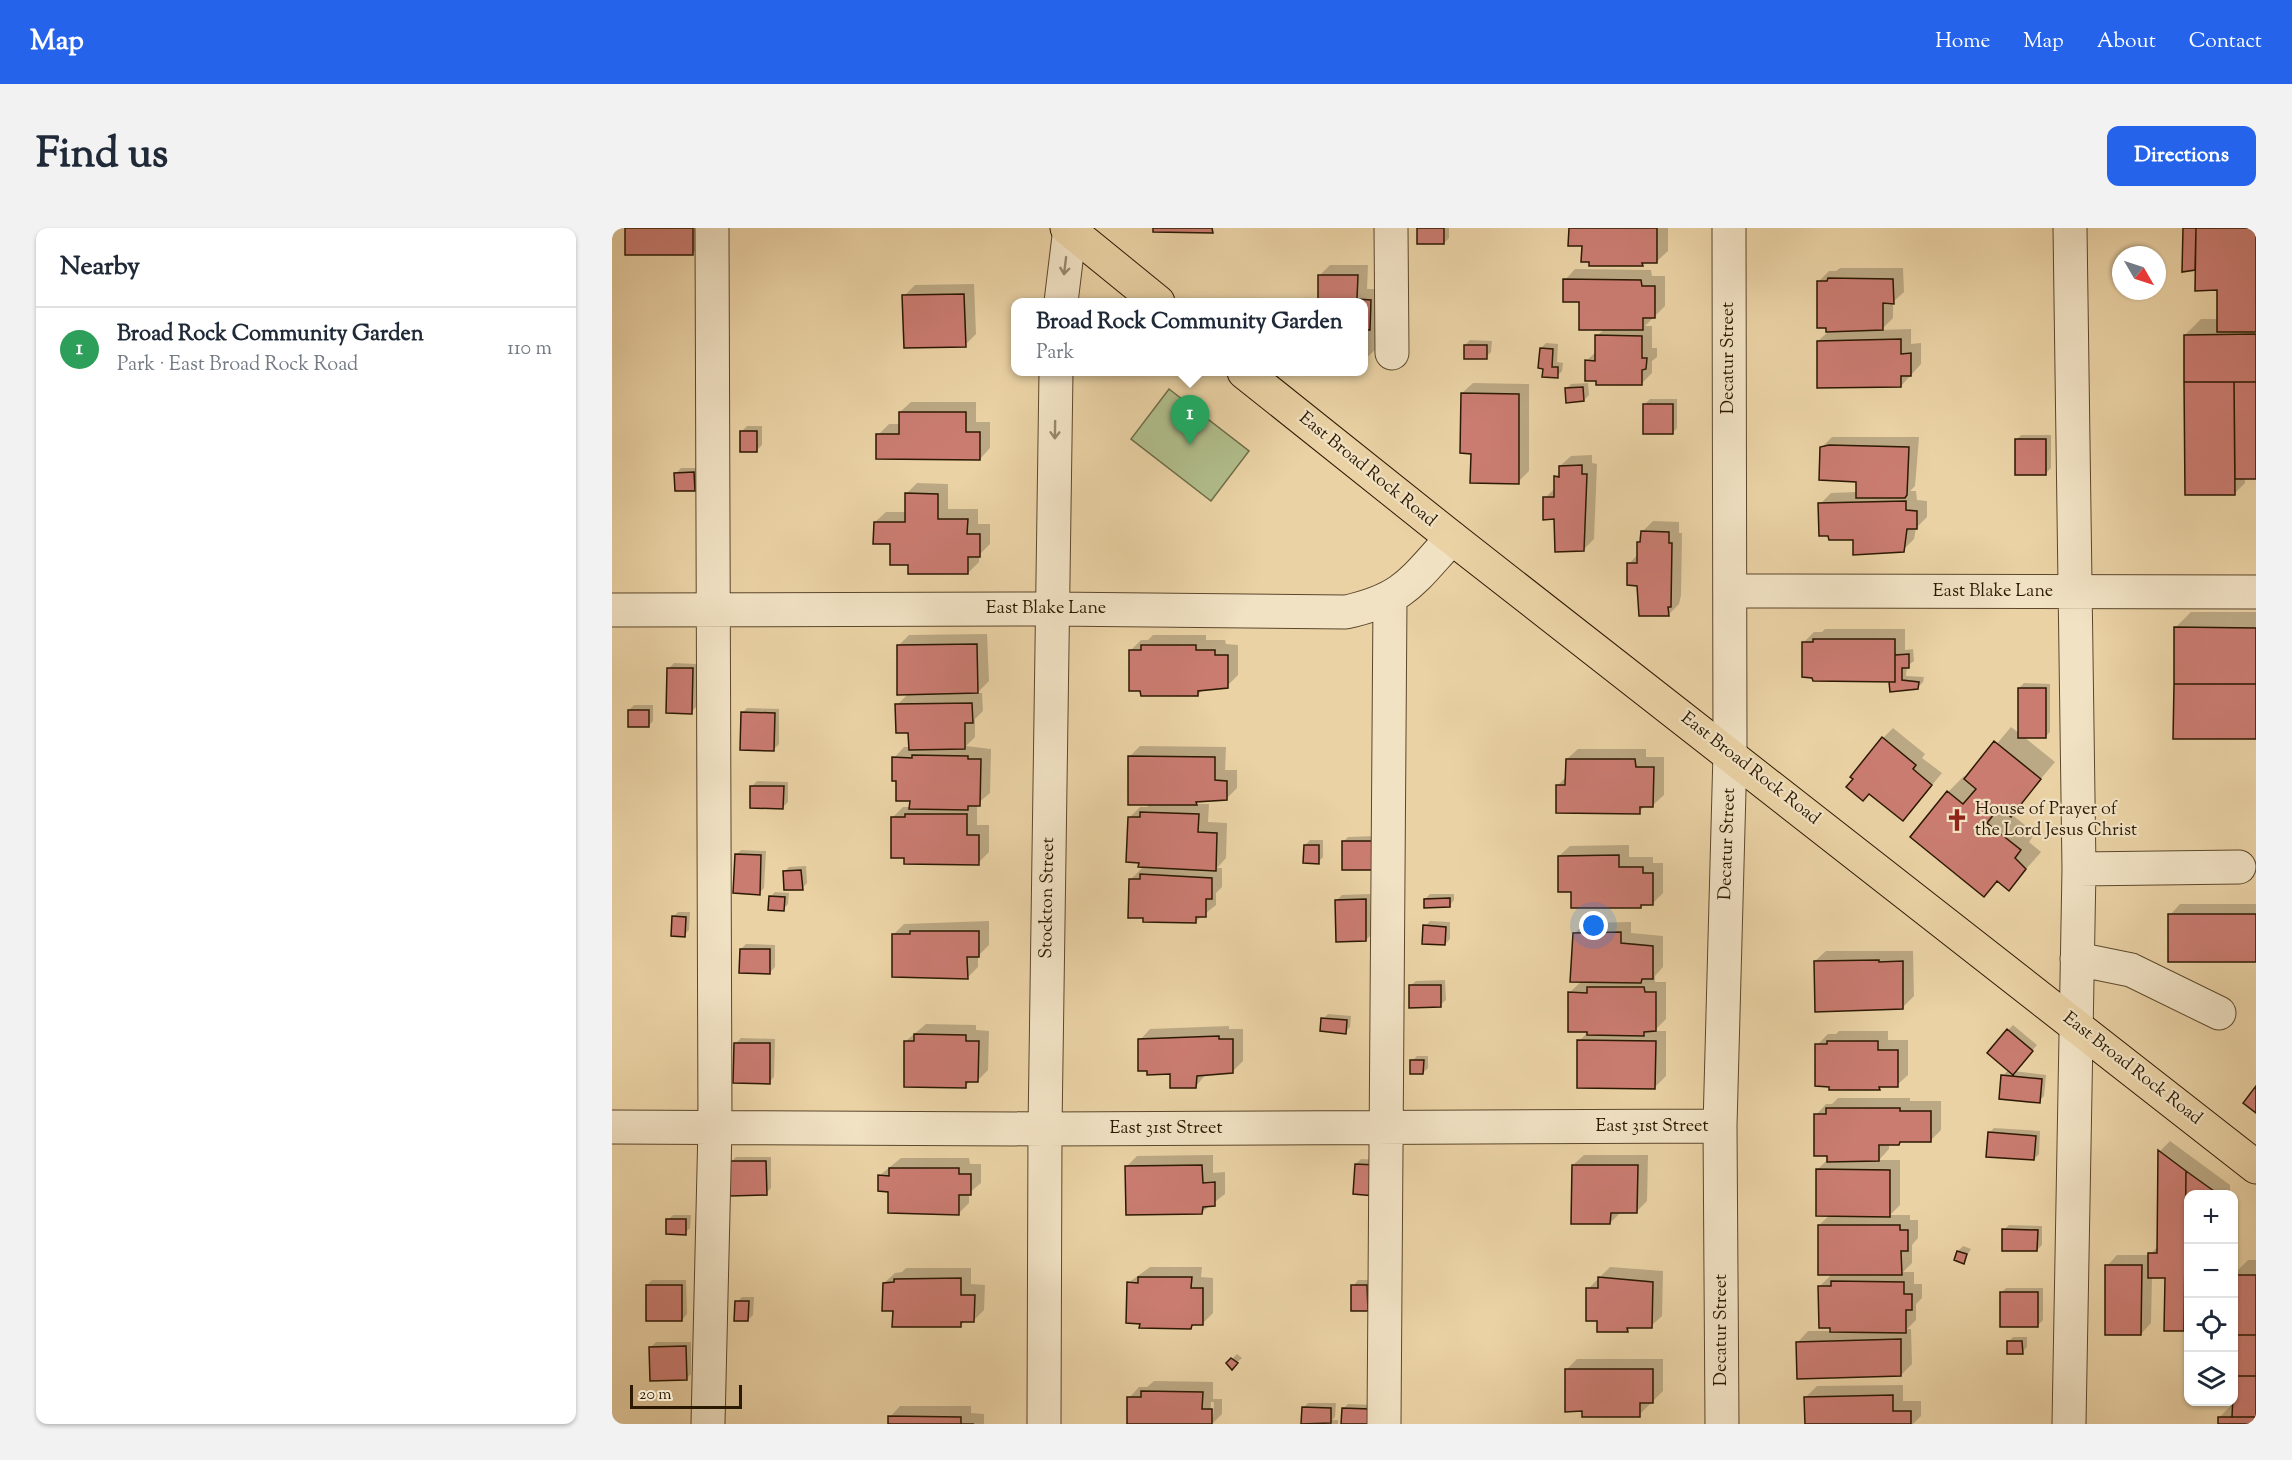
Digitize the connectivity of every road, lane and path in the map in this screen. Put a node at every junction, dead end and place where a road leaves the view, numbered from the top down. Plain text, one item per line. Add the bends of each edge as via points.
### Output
1 (712, 228) edge
2 (1391, 228) edge
3 (1729, 228) edge
4 (2070, 228) edge
5 (1069, 229) edge
6 (1062, 298) edge
7 (1152, 298) edge
8 (1392, 353) dead end
9 (1056, 376) edge
10 (1249, 376) edge
11 (1452, 538) junction
12 (1730, 591) junction
13 (2076, 592) junction
14 (2256, 592) edge
15 (1390, 599) junction
16 (1052, 609) junction
17 (612, 610) edge
18 (715, 610) junction
19 (1730, 753) junction
20 (2239, 867) dead end
21 (2079, 869) junction
22 (2077, 959) junction
23 (2219, 1013) dead end
24 (2076, 1024) junction
25 (1720, 1126) junction
26 (612, 1127) edge
27 (715, 1127) junction
28 (1386, 1128) junction
29 (1045, 1129) junction
30 (2256, 1167) edge
31 (708, 1424) edge
32 (1044, 1424) edge
33 (1384, 1424) edge
34 (1722, 1424) edge
35 (2069, 1424) edge

1 - 18 street
2 - 8 street
3 - 12 street, Decatur Street
4 - 13 street
5 -> 6 street
5 - 7 main road
9 -> 16 street, Stockton Street
10 - 11 main road, East Broad Rock Road
11 - 15 street, East Blake Lane via 1402,592
11 - 19 main road, East Broad Rock Road
12 - 13 street, East Blake Lane
12 - 19 street, Decatur Street
13 - 14 street, East Blake Lane
13 - 21 street
15 - 16 street, East Blake Lane via 1346,612
15 - 28 street
16 - 18 street, East Blake Lane
16 - 29 street, Stockton Street
17 - 18 street, East Blake Lane
18 - 27 street
19 - 24 main road, East Broad Rock Road
19 - 25 street, Decatur Street
20 - 21 street
21 - 22 street
22 - 23 street via 2131,970
22 - 24 street
24 - 30 main road, East Broad Rock Road
24 - 35 street
25 - 28 street, East 31st Street
25 - 34 street, Decatur Street
26 - 27 street, East 31st Street
27 - 29 street, East 31st Street
27 - 31 street
28 - 29 street, East 31st Street
28 - 33 street
29 - 32 street, Stockton Street

